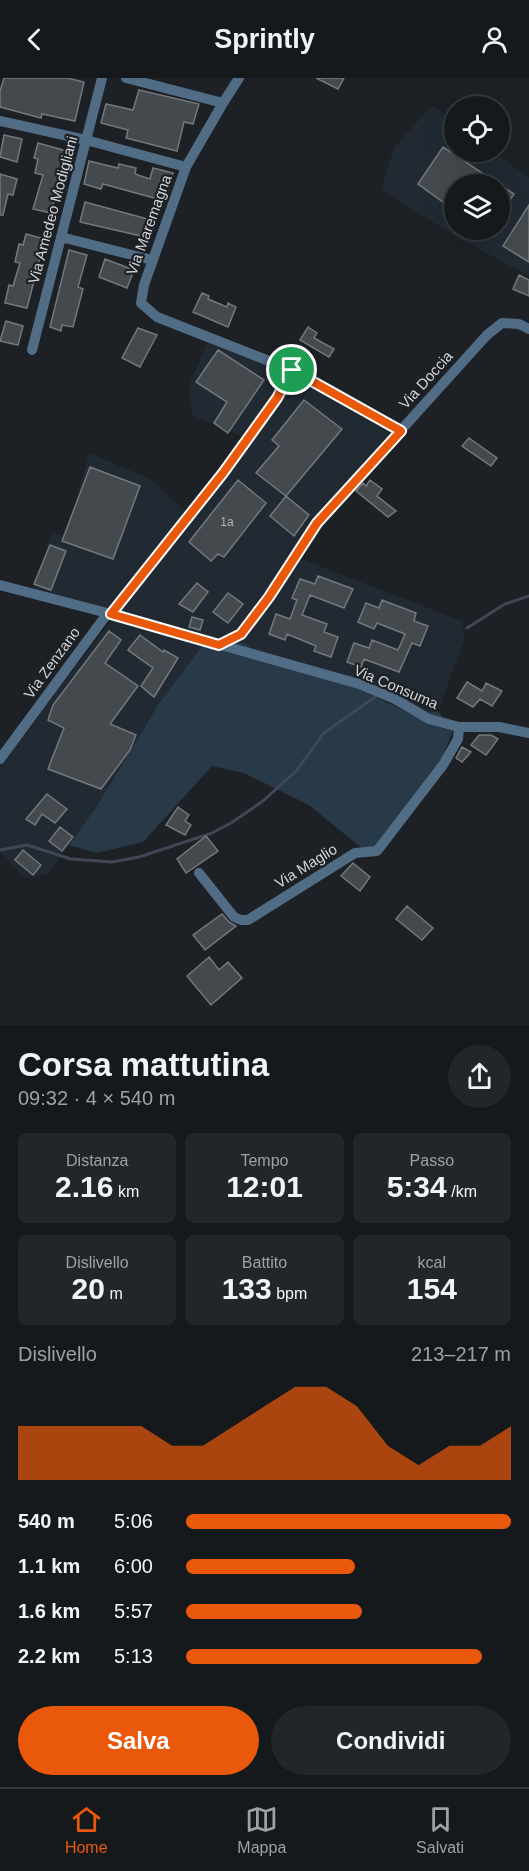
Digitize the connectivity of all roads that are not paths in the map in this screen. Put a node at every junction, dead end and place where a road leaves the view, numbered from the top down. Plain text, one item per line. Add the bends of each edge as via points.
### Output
1 (102, 78) edge
2 (126, 78) edge
3 (239, 78) edge
4 (223, 103) junction
5 (0, 121) edge
6 (86, 140) junction
7 (186, 166) junction
8 (61, 237) junction
9 (152, 260) junction
10 (529, 329) edge
11 (32, 350) dead end
12 (292, 370) junction
13 (401, 431) junction
14 (0, 585) edge
15 (109, 614) junction
16 (219, 645) junction
17 (459, 727) junction
18 (529, 733) edge
19 (0, 759) edge
20 (199, 873) dead end

1 - 6 street, Via Amedeo Modigliani
2 - 4 street
3 - 4 street, Via Maremagna
4 - 7 street, Via Maremagna
5 - 6 street
6 - 7 street
6 - 8 street, Via Amedeo Modigliani
7 - 9 street, Via Maremagna
8 - 9 street
8 - 11 street, Via Amedeo Modigliani
9 - 12 street, Via Maremagna via 141,303 157,318
10 - 13 street, Via Doccia via 502,323
12 - 13 street, Via Maremagna
12 - 15 street via 277,398 223,473
13 - 16 street, Via Doccia via 317,523 241,634
14 - 15 street, Via Consuma
15 - 16 street, Via Consuma
15 - 19 street, Via Zenzano
16 - 17 street, Via Consuma via 359,684 429,718
17 - 18 street, Via Consuma
17 - 20 street, Via Maglio via 458,739 443,765 377,851 355,853 248,920 234,917

